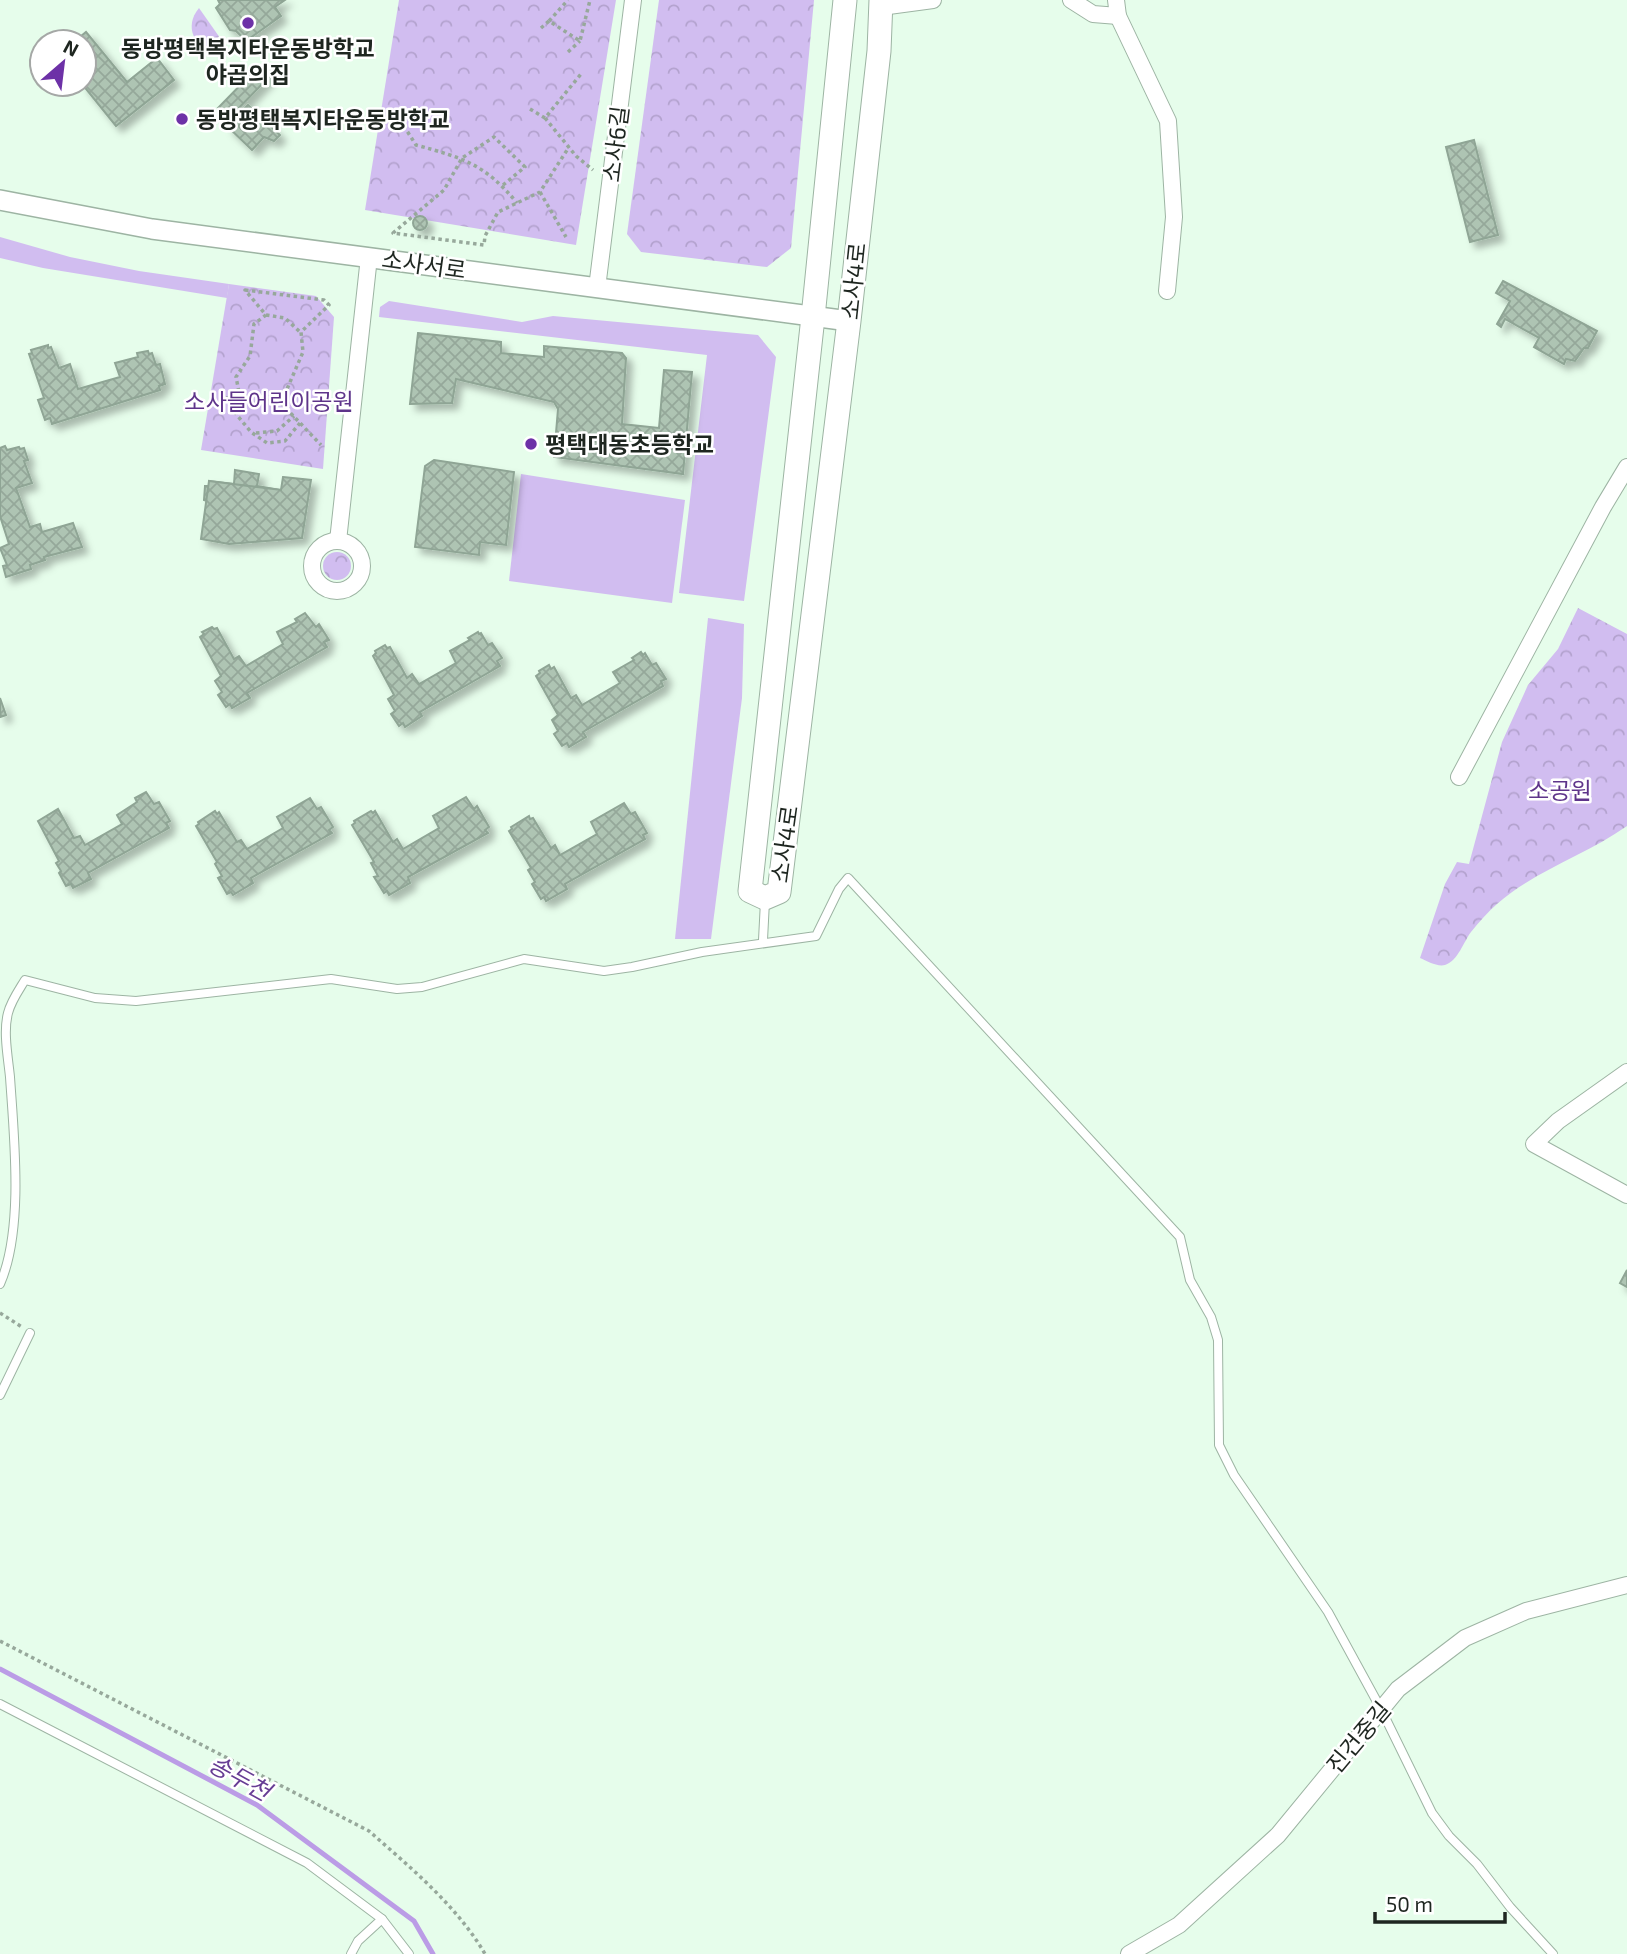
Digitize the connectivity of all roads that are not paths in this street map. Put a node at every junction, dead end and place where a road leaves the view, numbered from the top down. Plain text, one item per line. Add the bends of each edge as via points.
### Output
1 (634, 0) edge
2 (845, 0) edge
3 (933, 0) edge
4 (1071, 0) edge
5 (881, 3) edge
6 (1117, 8) edge
7 (0, 200) edge
8 (369, 257) junction
9 (597, 288) junction
10 (1167, 291) dead end
11 (813, 317) junction
12 (849, 321) junction
13 (1627, 467) edge
14 (338, 541) dead end
15 (1459, 777) dead end
16 (765, 898) junction
17 (763, 940) dead end
18 (1627, 1072) edge
19 (1627, 1195) edge
20 (0, 1284) edge
21 (30, 1333) road end
22 (0, 1395) edge
23 (1627, 1585) edge
24 (0, 1703) edge
25 (1381, 1709) junction
26 (382, 1919) junction
27 (351, 1954) edge
28 (409, 1954) edge
29 (1129, 1954) edge
30 (1553, 1954) edge

1 - 9 street, 소사6길
2 - 11 main road, 소사4로
3 - 5 street
4 - 6 street via 1093,14
5 - 12 main road, 소사4로
6 - 10 street via 1168,121 1174,217
7 - 8 street, 소사서로 via 152,229
8 - 9 street, 소사서로
8 - 14 street
9 - 11 street, 소사서로
11 - 12 street, 소사서로
11 - 16 main road, 소사4로 via 750,891
12 - 16 main road, 소사4로 via 779,892
13 - 15 street
16 - 17 lane
18 - 19 street via 1534,1144
20 - 25 lane via 12,1236 15,1161 8,1014 25,980 95,998 136,1002 331,979 397,989 422,987 524,959 604,971 816,936 848,878 1180,1237 1190,1280 1218,1340 1219,1445 1234,1475 1328,1612
21 - 22 lane
23 - 25 street, 진건중길 via 1526,1611 1465,1638 1398,1689
24 - 26 lane via 307,1863
25 - 29 street, 진건중길 via 1278,1835 1180,1925
25 - 30 lane via 1432,1813
26 - 27 lane
26 - 28 lane

